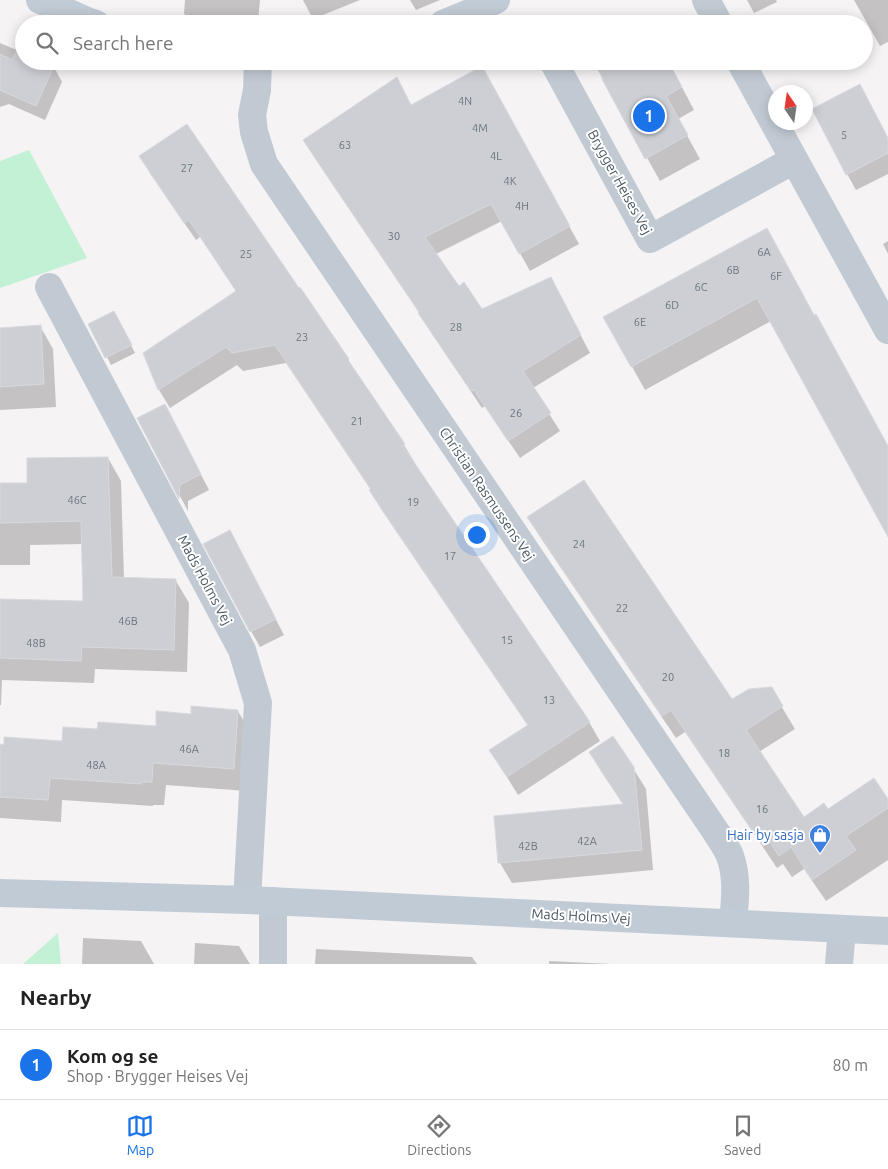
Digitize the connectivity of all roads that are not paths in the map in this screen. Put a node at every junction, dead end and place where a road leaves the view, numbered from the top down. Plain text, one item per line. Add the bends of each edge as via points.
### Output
1 (40, 0) edge
2 (496, 0) edge
3 (706, 0) edge
4 (74, 15) edge
5 (465, 15) edge
6 (715, 15) edge
7 (258, 70) edge
8 (557, 70) edge
9 (745, 70) edge
10 (794, 160) junction
11 (49, 287) dead end
12 (888, 330) edge
13 (0, 893) edge
14 (260, 901) junction
15 (733, 923) junction
16 (842, 929) junction
17 (888, 931) edge
18 (274, 964) edge
19 (838, 964) edge

1 - 4 street
2 - 5 street
3 - 6 street
7 - 15 street, Christian Rasmussens Vej via 252,115 264,164 716,832 730,855 734,872
8 - 10 street, Brygger Heises Vej via 650,239
9 - 10 street
10 - 12 street
11 - 14 street, Mads Holms Vej via 242,650 258,703
13 - 14 street, Mads Holms Vej
14 - 15 street, Mads Holms Vej
14 - 18 street, Mads Holms Vej
15 - 16 street, Mads Holms Vej
16 - 17 street, Mads Holms Vej
16 - 19 street

